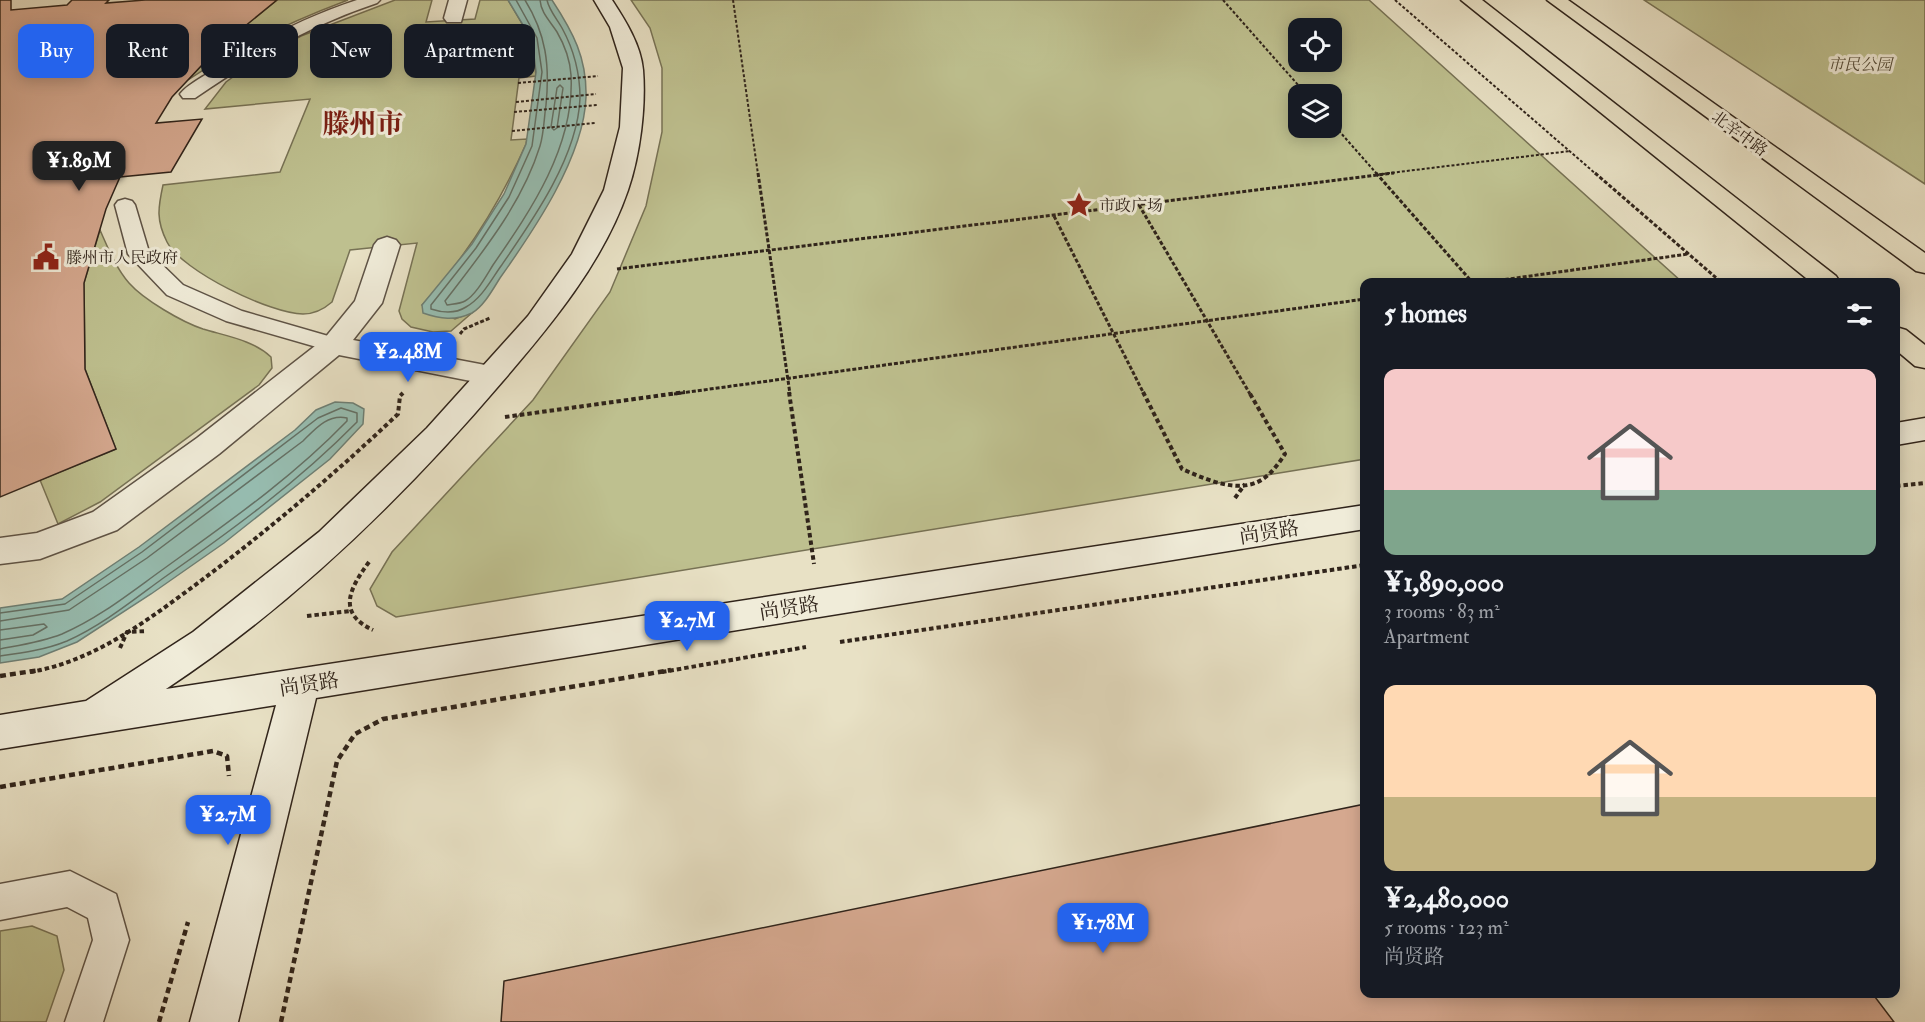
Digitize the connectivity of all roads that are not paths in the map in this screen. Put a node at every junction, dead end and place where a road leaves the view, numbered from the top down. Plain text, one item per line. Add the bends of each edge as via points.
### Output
1 (372, 0) edge
2 (603, 0) edge
3 (1470, 0) edge
4 (1556, 0) edge
5 (189, 94) dead end
6 (125, 205) dead end
7 (387, 245) dead end
8 (1925, 266) edge
9 (1822, 278) edge
10 (1900, 339) edge
11 (334, 345) junction
12 (1925, 359) edge
13 (491, 375) junction
14 (1925, 429) edge
15 (1900, 433) edge
16 (1360, 518) edge
17 (0, 551) edge
18 (300, 685) junction
19 (90, 718) junction
20 (0, 732) edge
21 (0, 902) edge
22 (84, 1022) edge
23 (214, 1022) edge

1 - 5 lane via 303,26 239,58
2 - 13 street via 620,27 633,68 631,128 616,190 585,254 538,322
3 - 9 main road
4 - 8 main road, 北辛中路
6 - 11 lane via 139,254 175,290 234,316
7 - 11 street via 368,303
10 - 12 main road
11 - 13 street
11 - 17 street via 208,446 105,521 40,546
13 - 19 street via 438,436 331,541 206,643
14 - 15 street
16 - 18 street, 尚贤路
18 - 19 street, 尚贤路
18 - 23 street
19 - 20 street, 尚贤路
21 - 22 lane via 70,889 103,907 111,940

